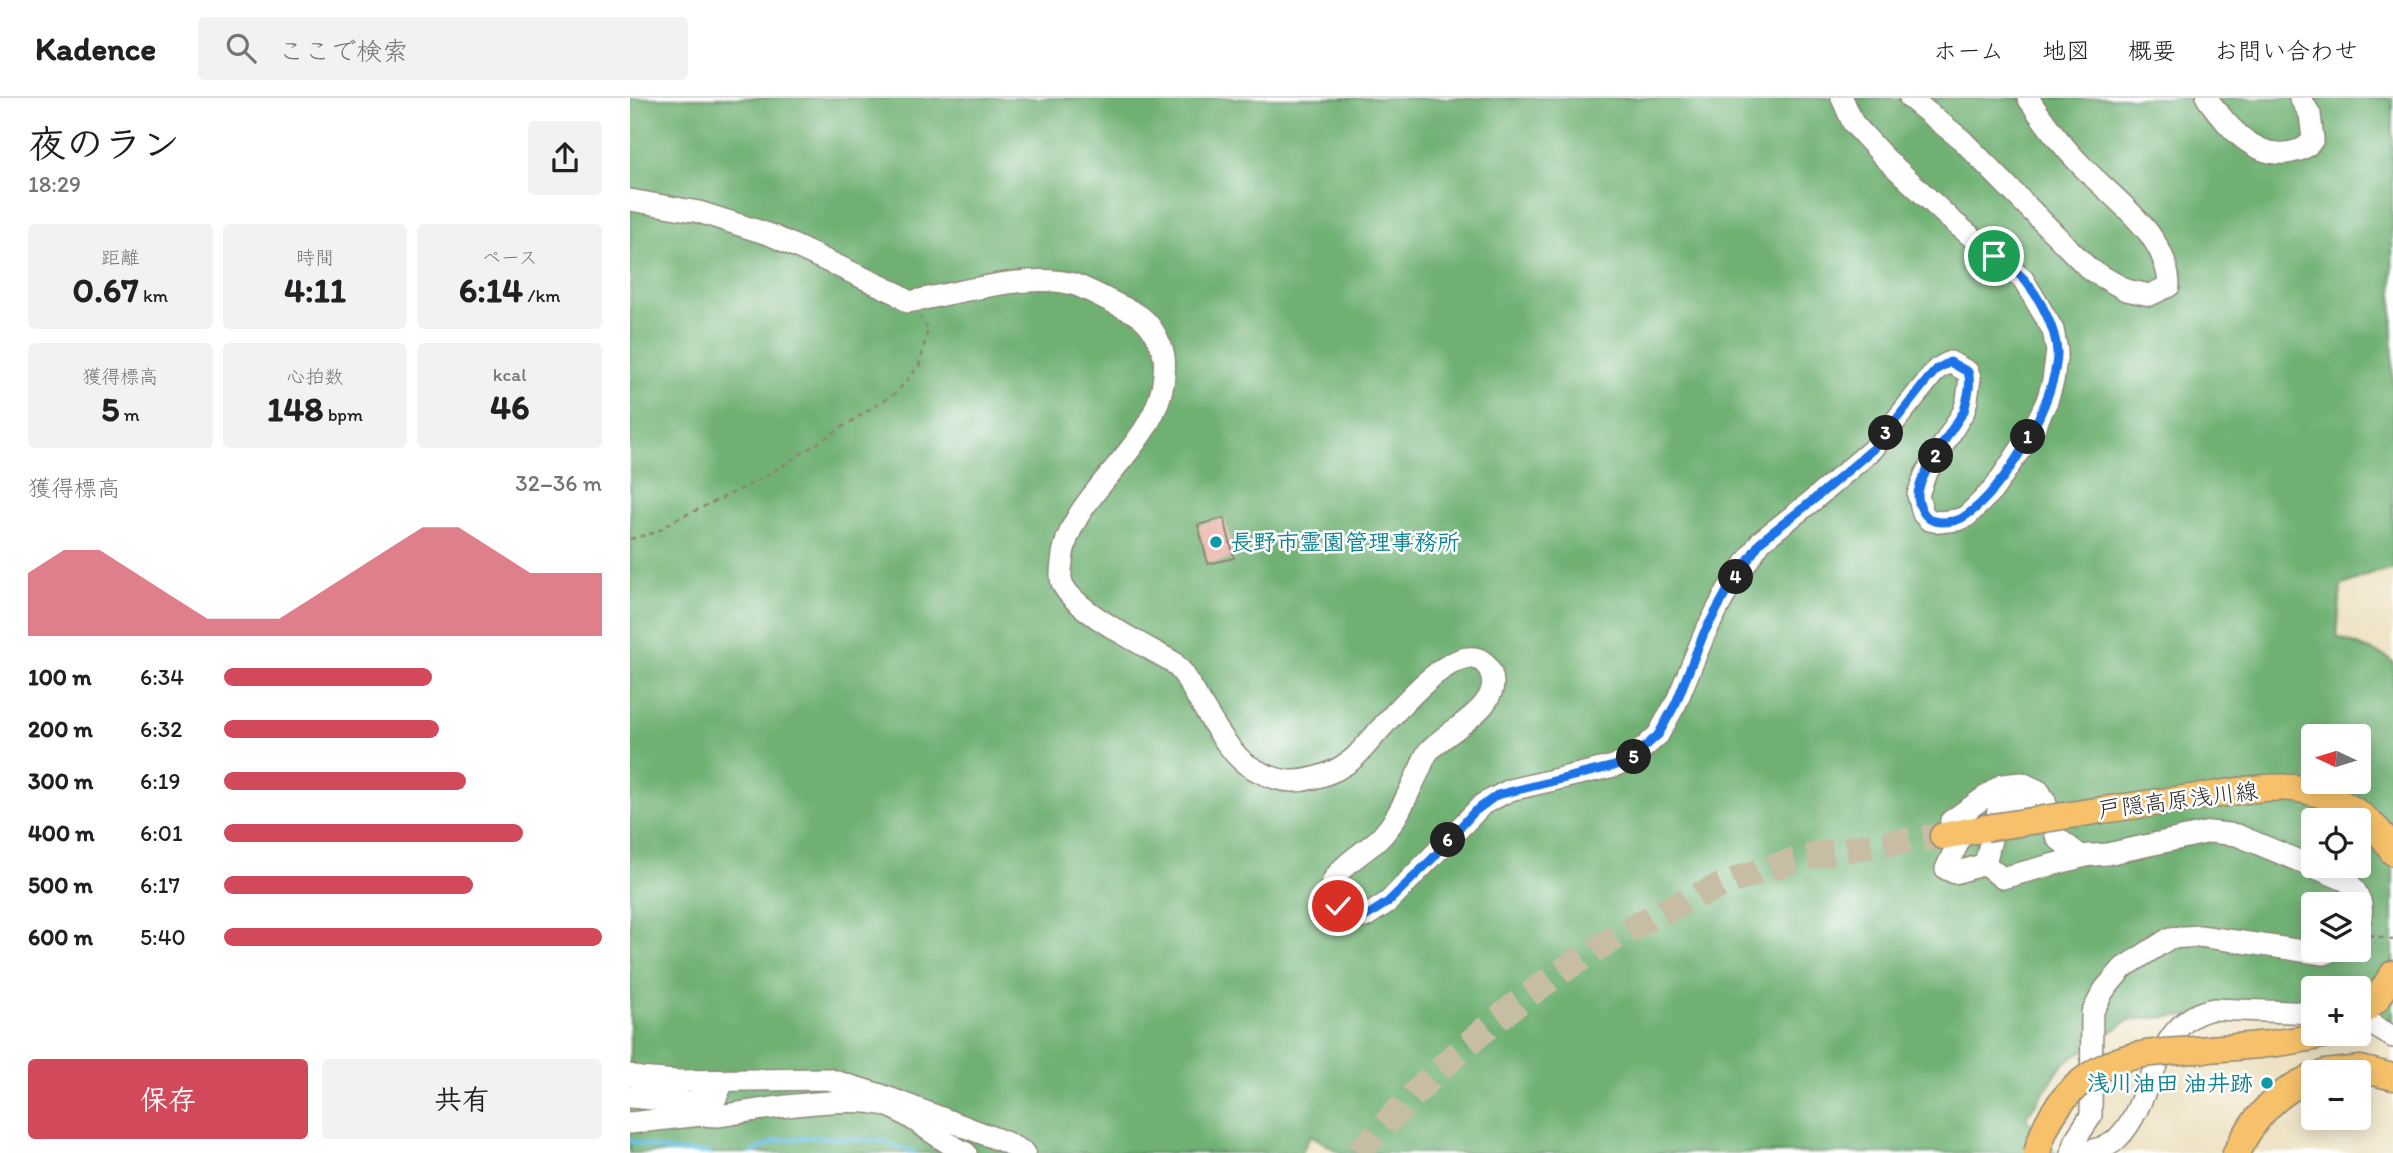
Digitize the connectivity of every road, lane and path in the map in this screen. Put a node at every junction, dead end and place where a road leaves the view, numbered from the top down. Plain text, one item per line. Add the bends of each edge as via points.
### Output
1 (1842, 98) edge
2 (1910, 98) edge
3 (2028, 98) edge
4 (2207, 98) edge
5 (2300, 98) edge
6 (630, 200) edge
7 (908, 302) junction
8 (630, 539) edge
9 (2039, 791) junction
10 (1948, 835) junction
11 (2393, 852) edge
12 (2089, 855) junction
13 (1985, 864) junction
14 (2358, 892) edge
15 (2371, 935) edge
16 (2393, 940) edge
17 (2301, 951) edge
18 (2393, 974) edge
19 (2371, 1005) edge
20 (2301, 1012) edge
21 (2371, 1023) edge
22 (2393, 1037) edge
23 (2301, 1040) edge
24 (2371, 1072) edge
25 (630, 1075) edge
26 (2393, 1077) edge
27 (723, 1082) junction
28 (2301, 1083) edge
29 (630, 1097) edge
30 (630, 1123) edge
31 (966, 1153) edge
32 (1025, 1153) edge
33 (2037, 1153) edge
34 (2072, 1153) edge
35 (2081, 1153) edge
36 (2236, 1153) edge

1 - 7 street via 1853,123 1884,158 2023,279 2037,300 2053,330 2057,351 2047,401 2032,432 1993,490 1967,516 1929,520 1918,495 1964,411 1970,378 1962,367 1950,362 1937,369 1873,449 1761,541 1727,591 1704,633 1676,703 1646,747 1614,766 1510,790 1483,804 1388,902 1365,917 1348,916 1330,897 1331,883 1390,827 1428,752 1491,696 1492,675 1487,665 1471,658 1457,659 1440,669 1355,758 1337,769 1309,780 1277,781 1244,763 1173,662 1096,617 1069,596 1060,581 1063,550 1072,526 1126,457 1163,391 1165,358 1152,326 1075,285 1049,281 1026,280
2 - 3 street via 1962,140 2089,269 2126,290 2150,295 2169,286 2161,250 2081,165
4 - 5 street via 2241,137 2274,154 2304,149 2313,139 2310,114
6 - 7 street via 699,212 771,235
7 - 8 path via 928,329 919,366 897,392 760,480 657,532
9 - 10 street via 2022,783 2003,785 1951,821
9 - 12 street via 2057,838 2081,856
9 - 13 street via 1998,811
10 - 11 main road, 戸隠高原浅川線, bridge via 2102,810 2294,788 2340,803 2373,827
10 - 13 street via 1958,844 1947,869 1955,873
12 - 13 street via 2001,878
12 - 14 street via 2210,832 2237,835 2347,881
15 - 16 path
17 - 34 street via 2200,936 2170,938 2123,968 2092,1013 2091,1116
18 - 19 main road
20 - 35 street via 2214,1009 2189,1017 2180,1024 2124,1129 2111,1144
21 - 22 street
23 - 33 main road, bridge via 2143,1055 2117,1062 2073,1087 2044,1128
24 - 26 main road
25 - 27 street
27 - 29 street via 715,1100
27 - 32 street via 828,1079 881,1095
28 - 36 main road via 2261,1112
30 - 31 street via 827,1102 873,1102 894,1108

